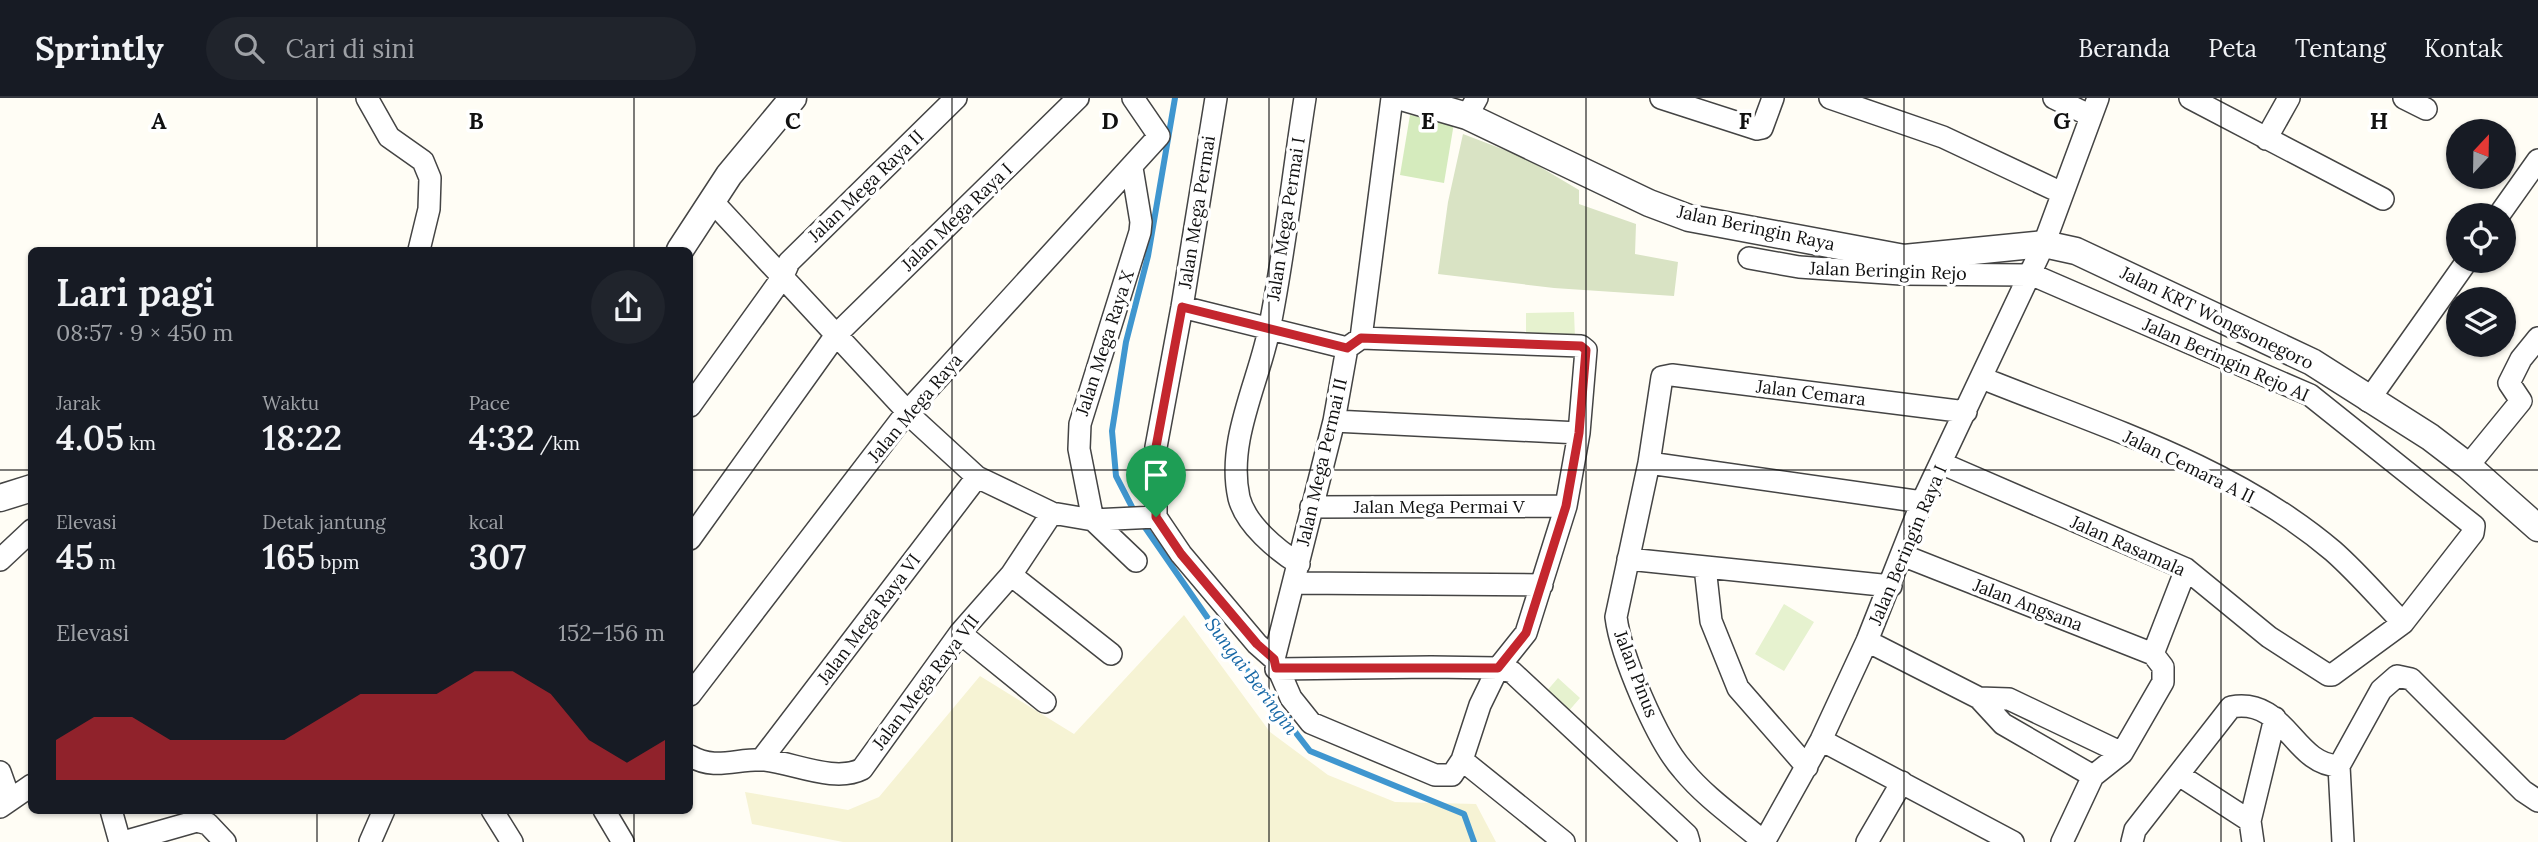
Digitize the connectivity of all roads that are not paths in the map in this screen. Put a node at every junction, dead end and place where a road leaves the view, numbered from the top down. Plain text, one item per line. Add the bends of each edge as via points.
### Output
1 (368, 98) edge
2 (793, 98) edge
3 (956, 98) edge
4 (1078, 98) edge
5 (1133, 98) edge
6 (1216, 98) edge
7 (1305, 98) edge
8 (1392, 98) edge
9 (1405, 98) edge
10 (1661, 98) edge
11 (1773, 98) edge
12 (1830, 98) edge
13 (2054, 98) edge
14 (2190, 98) edge
15 (2289, 98) edge
16 (2404, 98) edge
17 (1472, 107) edge
18 (2094, 107) edge
19 (2426, 109) dead end
20 (2266, 139) junction
21 (2538, 160) edge
22 (1132, 167) junction
23 (2062, 192) junction
24 (2383, 199) dead end
25 (712, 201) junction
26 (2508, 203) edge
27 (2044, 244) junction
28 (420, 247) edge
29 (682, 247) edge
30 (1749, 258) dead end
31 (2459, 273) edge
32 (2028, 274) junction
33 (782, 278) junction
34 (1182, 307) junction
35 (1270, 327) junction
36 (836, 335) junction
37 (2538, 338) edge
38 (1354, 343) junction
39 (1982, 378) junction
40 (1660, 382) joint
41 (2368, 401) junction
42 (693, 402) edge
43 (2530, 406) edge
44 (907, 412) junction
45 (1966, 412) junction
46 (1334, 421) junction
47 (1579, 433) junction
48 (1649, 463) junction
49 (1943, 464) junction
50 (2468, 466) junction
51 (977, 477) junction
52 (28, 489) edge
53 (0, 498) edge
54 (1922, 502) junction
55 (1566, 506) junction
56 (1311, 507) junction
57 (1052, 513) junction
58 (1156, 517) junction
59 (1093, 520) junction
60 (2538, 528) edge
61 (693, 535) edge
62 (28, 536) edge
63 (1902, 555) junction
64 (1628, 559) junction
65 (0, 560) edge
66 (1136, 561) dead end
67 (1705, 567) junction
68 (2186, 569) junction
69 (1297, 574) junction
70 (1011, 575) junction
71 (1542, 585) junction
72 (1891, 586) junction
73 (2403, 623) junction
74 (960, 633) junction
75 (1867, 640) junction
76 (1111, 654) dead end
77 (2154, 654) junction
78 (1275, 664) junction
79 (1498, 668) junction
80 (693, 691) edge
81 (1979, 698) junction
82 (1045, 702) dead end
83 (2275, 718) junction
84 (1821, 740) junction
85 (2122, 753) junction
86 (693, 757) edge
87 (761, 760) junction
88 (1462, 760) junction
89 (2339, 766) junction
90 (1807, 767) junction
91 (0, 772) edge
92 (2179, 775) junction
93 (2093, 776) junction
94 (1902, 782) junction
95 (28, 788) edge
96 (2538, 801) edge
97 (5, 804) edge
98 (112, 814) edge
99 (382, 814) edge
100 (494, 814) edge
101 (606, 814) edge
102 (2250, 821) junction
103 (122, 842) edge
104 (225, 842) edge
105 (370, 842) edge
106 (512, 842) edge
107 (623, 842) edge
108 (1564, 842) edge
109 (1689, 842) edge
110 (1764, 842) edge
111 (1867, 842) edge
112 (2013, 842) edge
113 (2062, 842) edge
114 (2132, 842) edge
115 (2253, 842) edge
116 (2343, 842) edge

1 - 28 street via 389,137 423,162 430,178 429,209
2 - 25 street
3 - 33 street, Jalan Mega Raya II via 789,262
4 - 36 street, Jalan Mega Raya I
5 - 22 street, Jalan Mega Raya via 1159,136
6 - 34 street, Jalan Mega Permai
7 - 35 street, Jalan Mega Permai I
8 - 38 street, Jalan Mega Permai II
9 - 17 street, Jalan Beringin Raya
10 - 11 street via 1758,129
12 - 23 street via 1943,137
13 - 18 street
14 - 20 street
15 - 20 street
16 - 19 street
17 - 27 street, Jalan Beringin Raya via 1648,203 1689,218 1904,258
18 - 23 street
20 - 24 street
21 - 26 street
22 - 44 street, Jalan Mega Raya
22 - 59 street, Jalan Mega Raya X via 1140,232 1080,424 1079,449
23 - 27 street
25 - 29 street
25 - 33 street
27 - 32 street, Jalan Beringin Raya I
27 - 41 street, Jalan KRT Wongsonegoro via 2077,251 2262,337 2312,362
30 - 32 street, Jalan Beringin Rejo via 1800,267 1901,274
31 - 41 street
32 - 39 street, Jalan Beringin Raya I
32 - 73 street, Jalan Beringin Rejo AI via 2310,395 2474,526
33 - 36 street
33 - 42 street, Jalan Mega Raya II
34 - 35 street
34 - 58 street, Jalan Mega Permai via 1156,447
35 - 38 street
35 - 69 street, Jalan Mega Permai I via 1242,431 1239,498 1250,519
36 - 44 street
36 - 61 street, Jalan Mega Raya I
37 - 43 street via 2509,383
38 - 46 street, Jalan Mega Permai II
38 - 47 street via 1581,346 1587,356
39 - 45 street, Jalan Beringin Raya I
39 - 73 street, Jalan Cemara A II via 2161,450 2236,486 2332,550
40 - 45 street, Jalan Cemara via 1672,375
40 - 48 street, Jalan Pinus
41 - 50 street, Jalan KRT Wongsonegoro
43 - 50 street
44 - 51 street
44 - 80 street, Jalan Mega Raya
45 - 49 street, Jalan Beringin Raya I
46 - 47 street
46 - 56 street, Jalan Mega Permai II
47 - 55 street
48 - 54 street
48 - 64 street, Jalan Pinus
49 - 54 street, Jalan Beringin Raya I
49 - 68 street, Jalan Rasamala
50 - 60 street, Jalan KRT Wongsonegoro
51 - 57 street
51 - 87 street, Jalan Mega Raya VI
52 - 53 street
54 - 63 street, Jalan Beringin Raya I
55 - 56 street, Jalan Mega Permai V
55 - 71 street
56 - 69 street, Jalan Mega Permai II
57 - 59 street
57 - 70 street, Jalan Mega Raya VII
58 - 59 street
58 - 78 street via 1181,554
59 - 66 street
62 - 65 street
63 - 72 street, Jalan Beringin Raya I
63 - 77 street, Jalan Angsana
64 - 67 street
64 - 110 street, Jalan Pinus via 1616,617 1618,634 1656,728 1682,770
67 - 72 street
67 - 90 street via 1711,621 1738,688
68 - 73 street, Jalan Rasamala via 2269,637 2332,676
68 - 77 street
69 - 71 street
69 - 78 street, Jalan Mega Permai II
70 - 74 street, Jalan Mega Raya VII
70 - 76 street
71 - 79 street via 1526,633
72 - 75 street, Jalan Beringin Raya I
74 - 82 street
74 - 87 street, Jalan Mega Raya VII via 862,769 843,775
75 - 81 street
75 - 84 street, Jalan Beringin Raya I
77 - 85 street via 2163,667 2163,682
78 - 79 street
78 - 88 street via 1302,713 1326,731 1435,775 1452,775
79 - 88 street
79 - 109 street via 1512,672
81 - 85 street via 2009,699
81 - 93 street via 2003,724
83 - 89 street via 2319,760
83 - 92 street via 2255,705 2231,707
83 - 102 street
84 - 90 street, Jalan Beringin Raya I
84 - 94 street
85 - 93 street
86 - 87 street via 722,765
88 - 108 street
89 - 96 street via 2381,690 2397,676 2410,679
89 - 116 street
90 - 110 street, Jalan Beringin Raya I
91 - 97 street
92 - 102 street
92 - 114 street via 2135,830
93 - 113 street
94 - 111 street
94 - 112 street
95 - 97 street
98 - 103 street
99 - 105 street
100 - 106 street
101 - 107 street
102 - 115 street
103 - 104 street via 197,821 208,824

